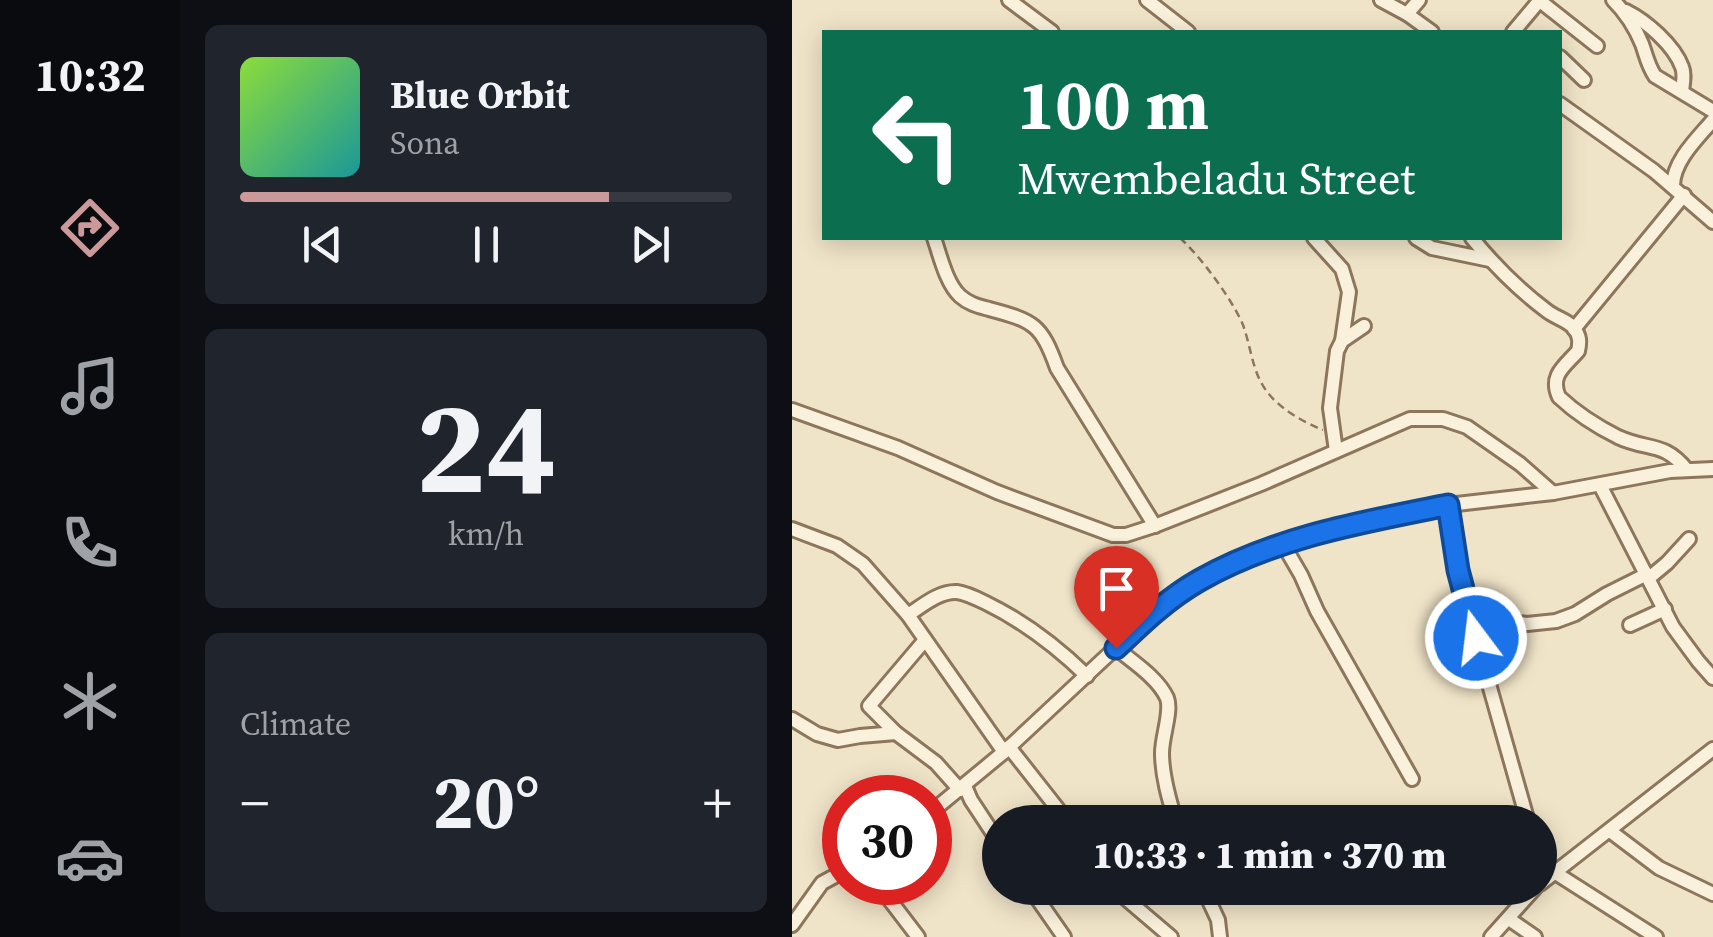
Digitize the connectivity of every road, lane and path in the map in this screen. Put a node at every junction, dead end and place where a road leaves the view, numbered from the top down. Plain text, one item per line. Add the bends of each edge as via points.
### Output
1 (1009, 0) edge
2 (1148, 0) edge
3 (1381, 0) edge
4 (1419, 0) edge
5 (1540, 0) edge
6 (1618, 5) edge
7 (1407, 14) junction
8 (1522, 29) edge
9 (1049, 30) edge
10 (1186, 30) edge
11 (1425, 30) edge
12 (1597, 46) dead end
13 (1562, 59) edge
14 (1584, 80) dead end
15 (1682, 91) junction
16 (1562, 105) edge
17 (1712, 111) edge
18 (1712, 120) edge
19 (1678, 190) junction
20 (1712, 222) edge
21 (935, 240) edge
22 (1182, 240) edge
23 (1316, 240) edge
24 (1419, 240) edge
25 (1474, 240) edge
26 (1490, 260) junction
27 (1364, 326) dead end
28 (1574, 329) junction
29 (1342, 341) junction
30 (792, 410) edge
31 (1333, 433) junction
32 (1336, 451) junction
33 (1712, 469) edge
34 (1687, 470) junction
35 (1600, 486) junction
36 (1553, 493) junction
37 (1448, 505) junction
38 (1154, 526) junction
39 (792, 529) edge
40 (1689, 538) dead end
41 (1282, 544) junction
42 (1648, 576) junction
43 (1664, 609) junction
44 (908, 615) junction
45 (1470, 616) junction
46 (1630, 625) dead end
47 (925, 640) junction
48 (1116, 648) junction
49 (1088, 676) junction
50 (1712, 678) edge
51 (792, 719) edge
52 (896, 734) junction
53 (1007, 750) junction
54 (1711, 754) edge
55 (1412, 779) dead end
56 (962, 788) junction
57 (952, 796) edge
58 (1054, 805) edge
59 (1172, 805) edge
60 (1523, 805) edge
61 (982, 820) edge
62 (1610, 831) junction
63 (1557, 870) edge
64 (1557, 874) edge
65 (822, 882) edge
66 (1712, 894) edge
67 (894, 905) edge
68 (1042, 905) edge
69 (1134, 905) edge
70 (1210, 905) edge
71 (1521, 905) edge
72 (794, 918) edge
73 (1509, 918) junction
74 (918, 937) edge
75 (1064, 937) edge
76 (1172, 937) edge
77 (1220, 937) edge
78 (1492, 937) edge
79 (1534, 937) edge
80 (1656, 937) edge

1 - 9 street
2 - 10 street
3 - 7 street
4 - 7 street
5 - 8 street
5 - 12 street
6 - 15 street via 1650,69
6 - 15 street via 1646,22 1672,51 1682,66
7 - 11 street
13 - 14 street
15 - 17 street
16 - 19 street
18 - 19 street via 1678,164
19 - 20 street
19 - 28 street
21 - 38 street via 957,294 1026,321 1047,339 1057,368
22 - 31 path via 1236,310 1268,393 1297,418
23 - 29 street via 1342,269 1349,292
24 - 26 street
25 - 26 street
26 - 28 street
27 - 29 street
28 - 34 street via 1580,346 1556,378 1559,396 1620,438 1665,450
29 - 31 street via 1330,408
30 - 38 street via 1100,532 1126,535
31 - 32 street
32 - 36 street via 1410,419 1444,419 1487,440
32 - 38 street
33 - 34 street
34 - 35 street
35 - 36 street
35 - 42 street
36 - 37 street
37 - 41 street
37 - 45 street
39 - 44 street via 863,564
40 - 42 street
41 - 48 street via 1196,582
41 - 55 street
42 - 43 street
42 - 45 street via 1556,621
43 - 46 street
43 - 50 street
44 - 47 street
44 - 49 street via 938,596 976,598 1042,636
45 - 60 street
47 - 52 street via 869,706
47 - 53 street
48 - 49 street
48 - 59 street via 1168,701 1162,758
49 - 53 street
51 - 52 street via 838,740
52 - 56 street
53 - 56 street
53 - 58 street
54 - 62 street
56 - 57 street
56 - 61 street
62 - 63 street
62 - 66 street via 1660,868
64 - 80 street
65 - 72 street
67 - 74 street
68 - 75 street
69 - 76 street
70 - 77 street
71 - 73 street
73 - 78 street
73 - 79 street

